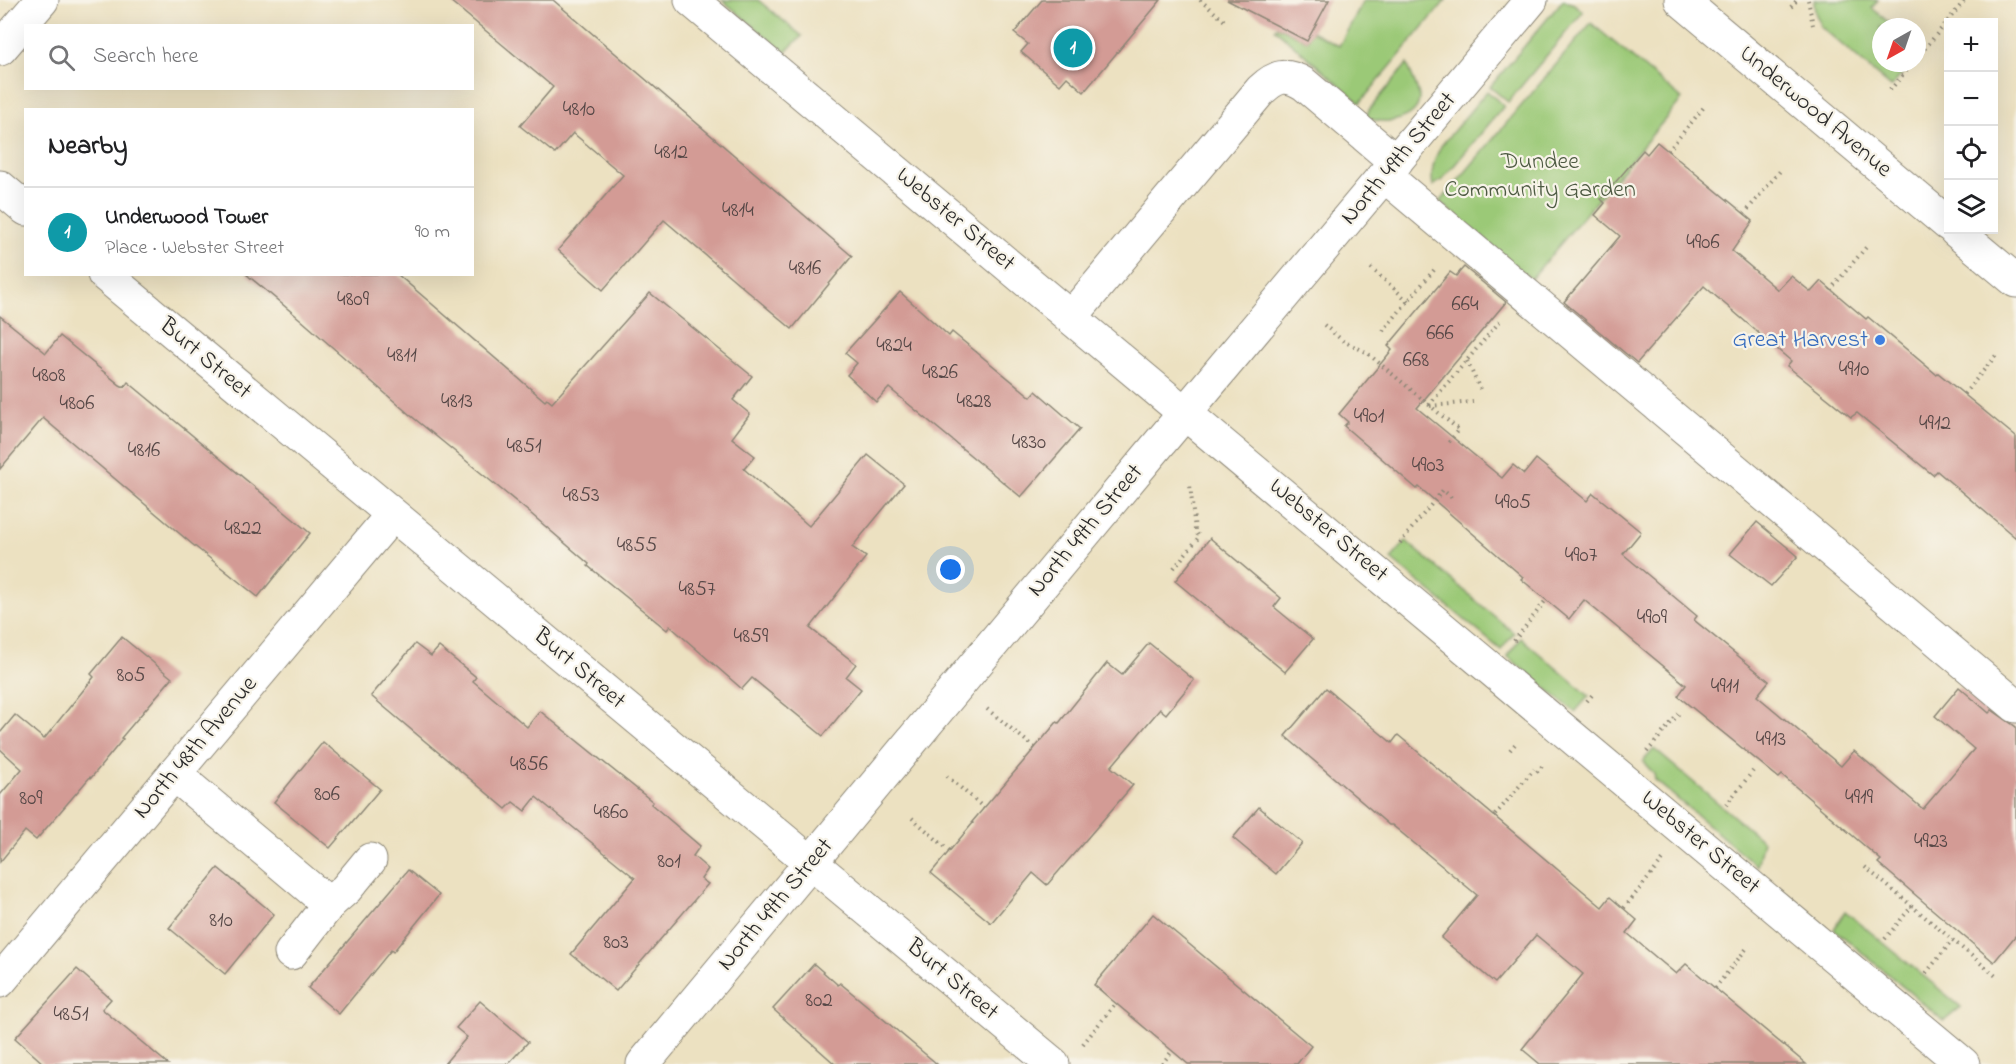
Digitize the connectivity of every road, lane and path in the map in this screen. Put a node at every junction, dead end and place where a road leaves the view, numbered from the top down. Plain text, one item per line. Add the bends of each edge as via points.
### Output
1 (42, 0) edge
2 (691, 0) edge
3 (1200, 0) edge
4 (1531, 0) edge
5 (1681, 0) edge
6 (1797, 0) edge
7 (1808, 0) edge
8 (1965, 0) edge
9 (1791, 7) dead end
10 (1227, 23) dead end
11 (1812, 25) dead end
12 (1926, 47) edge
13 (0, 49) edge
14 (1905, 72) edge
15 (1890, 90) dead end
16 (1704, 107) dead end
17 (1668, 151) dead end
18 (1391, 169) junction
19 (1780, 171) dead end
20 (0, 187) edge
21 (24, 207) edge
22 (1744, 214) dead end
23 (1944, 221) edge
24 (1960, 234) edge
25 (1868, 245) dead end
26 (1371, 268) dead end
27 (1434, 270) dead end
28 (106, 276) edge
29 (2016, 280) edge
30 (1830, 290) dead end
31 (1408, 301) junction
32 (1507, 314) dead end
33 (1071, 317) junction
34 (1324, 325) dead end
35 (1383, 331) dead end
36 (1998, 353) dead end
37 (1467, 361) junction
38 (1480, 389) dead end
39 (1964, 394) dead end
40 (1473, 402) dead end
41 (1430, 406) junction
42 (1185, 412) junction
43 (1449, 442) dead end
44 (1190, 485) dead end
45 (1454, 500) dead end
46 (392, 515) junction
47 (1408, 532) dead end
48 (1174, 568) dead end
49 (1546, 600) dead end
50 (1528, 623) dead end
51 (2016, 706) edge
52 (985, 707) dead end
53 (1680, 712) dead end
54 (1517, 742) dead end
55 (1035, 748) dead end
56 (1510, 750) dead end
57 (1642, 758) dead end
58 (1544, 764) dead end
59 (1753, 771) dead end
60 (174, 774) junction
61 (947, 776) dead end
62 (1726, 805) dead end
63 (984, 808) dead end
64 (1495, 815) dead end
65 (912, 818) dead end
66 (950, 851) dead end
67 (1665, 857) dead end
68 (370, 860) dead end
69 (811, 863) junction
70 (1865, 867) dead end
71 (329, 904) junction
72 (1912, 906) junction
73 (1624, 908) dead end
74 (1885, 939) dead end
75 (1953, 940) junction
76 (1748, 948) dead end
77 (291, 953) dead end
78 (1926, 973) dead end
79 (1997, 977) dead end
80 (0, 981) edge
81 (1715, 988) dead end
82 (1115, 1004) dead end
83 (1173, 1051) dead end
84 (1057, 1059) edge
85 (643, 1064) edge
86 (1162, 1064) edge
87 (1964, 1064) edge

1 - 13 street
2 - 33 street, Webster Street
3 - 10 path
4 - 18 street, North 49th Street
5 - 23 street, Underwood Avenue
6 - 9 path
7 - 11 path
8 - 12 path
14 - 15 path
16 - 17 path
18 - 33 street via 1304,84 1287,77 1273,80
18 - 42 street, North 49th Street
18 - 51 street
19 - 22 path
20 - 21 street
24 - 29 street
25 - 30 path
26 - 31 path
27 - 31 path
28 - 46 street, Burt Street
31 - 35 path
32 - 37 path
33 - 42 street, Webster Street
34 - 41 path via 1343,341 1366,352
36 - 39 path
37 - 38 path
37 - 41 path
40 - 41 path
41 - 43 path via 1459,430
42 - 69 street, North 49th Street
42 - 87 street, Webster Street
44 - 48 path via 1199,537
45 - 47 path via 1443,489
46 - 60 street, North 48th Avenue
46 - 69 street, Burt Street
49 - 50 path
52 - 55 path
53 - 57 path
54 - 56 path
58 - 64 path
59 - 62 path
60 - 71 street
60 - 80 street, North 48th Avenue
61 - 63 path
65 - 66 path
67 - 73 path
68 - 71 street
69 - 84 street, Burt Street
69 - 85 street, North 49th Street
70 - 72 path
71 - 77 street
72 - 74 path
72 - 75 path
75 - 78 path
75 - 79 path
76 - 81 path
82 - 84 path
83 - 86 path

